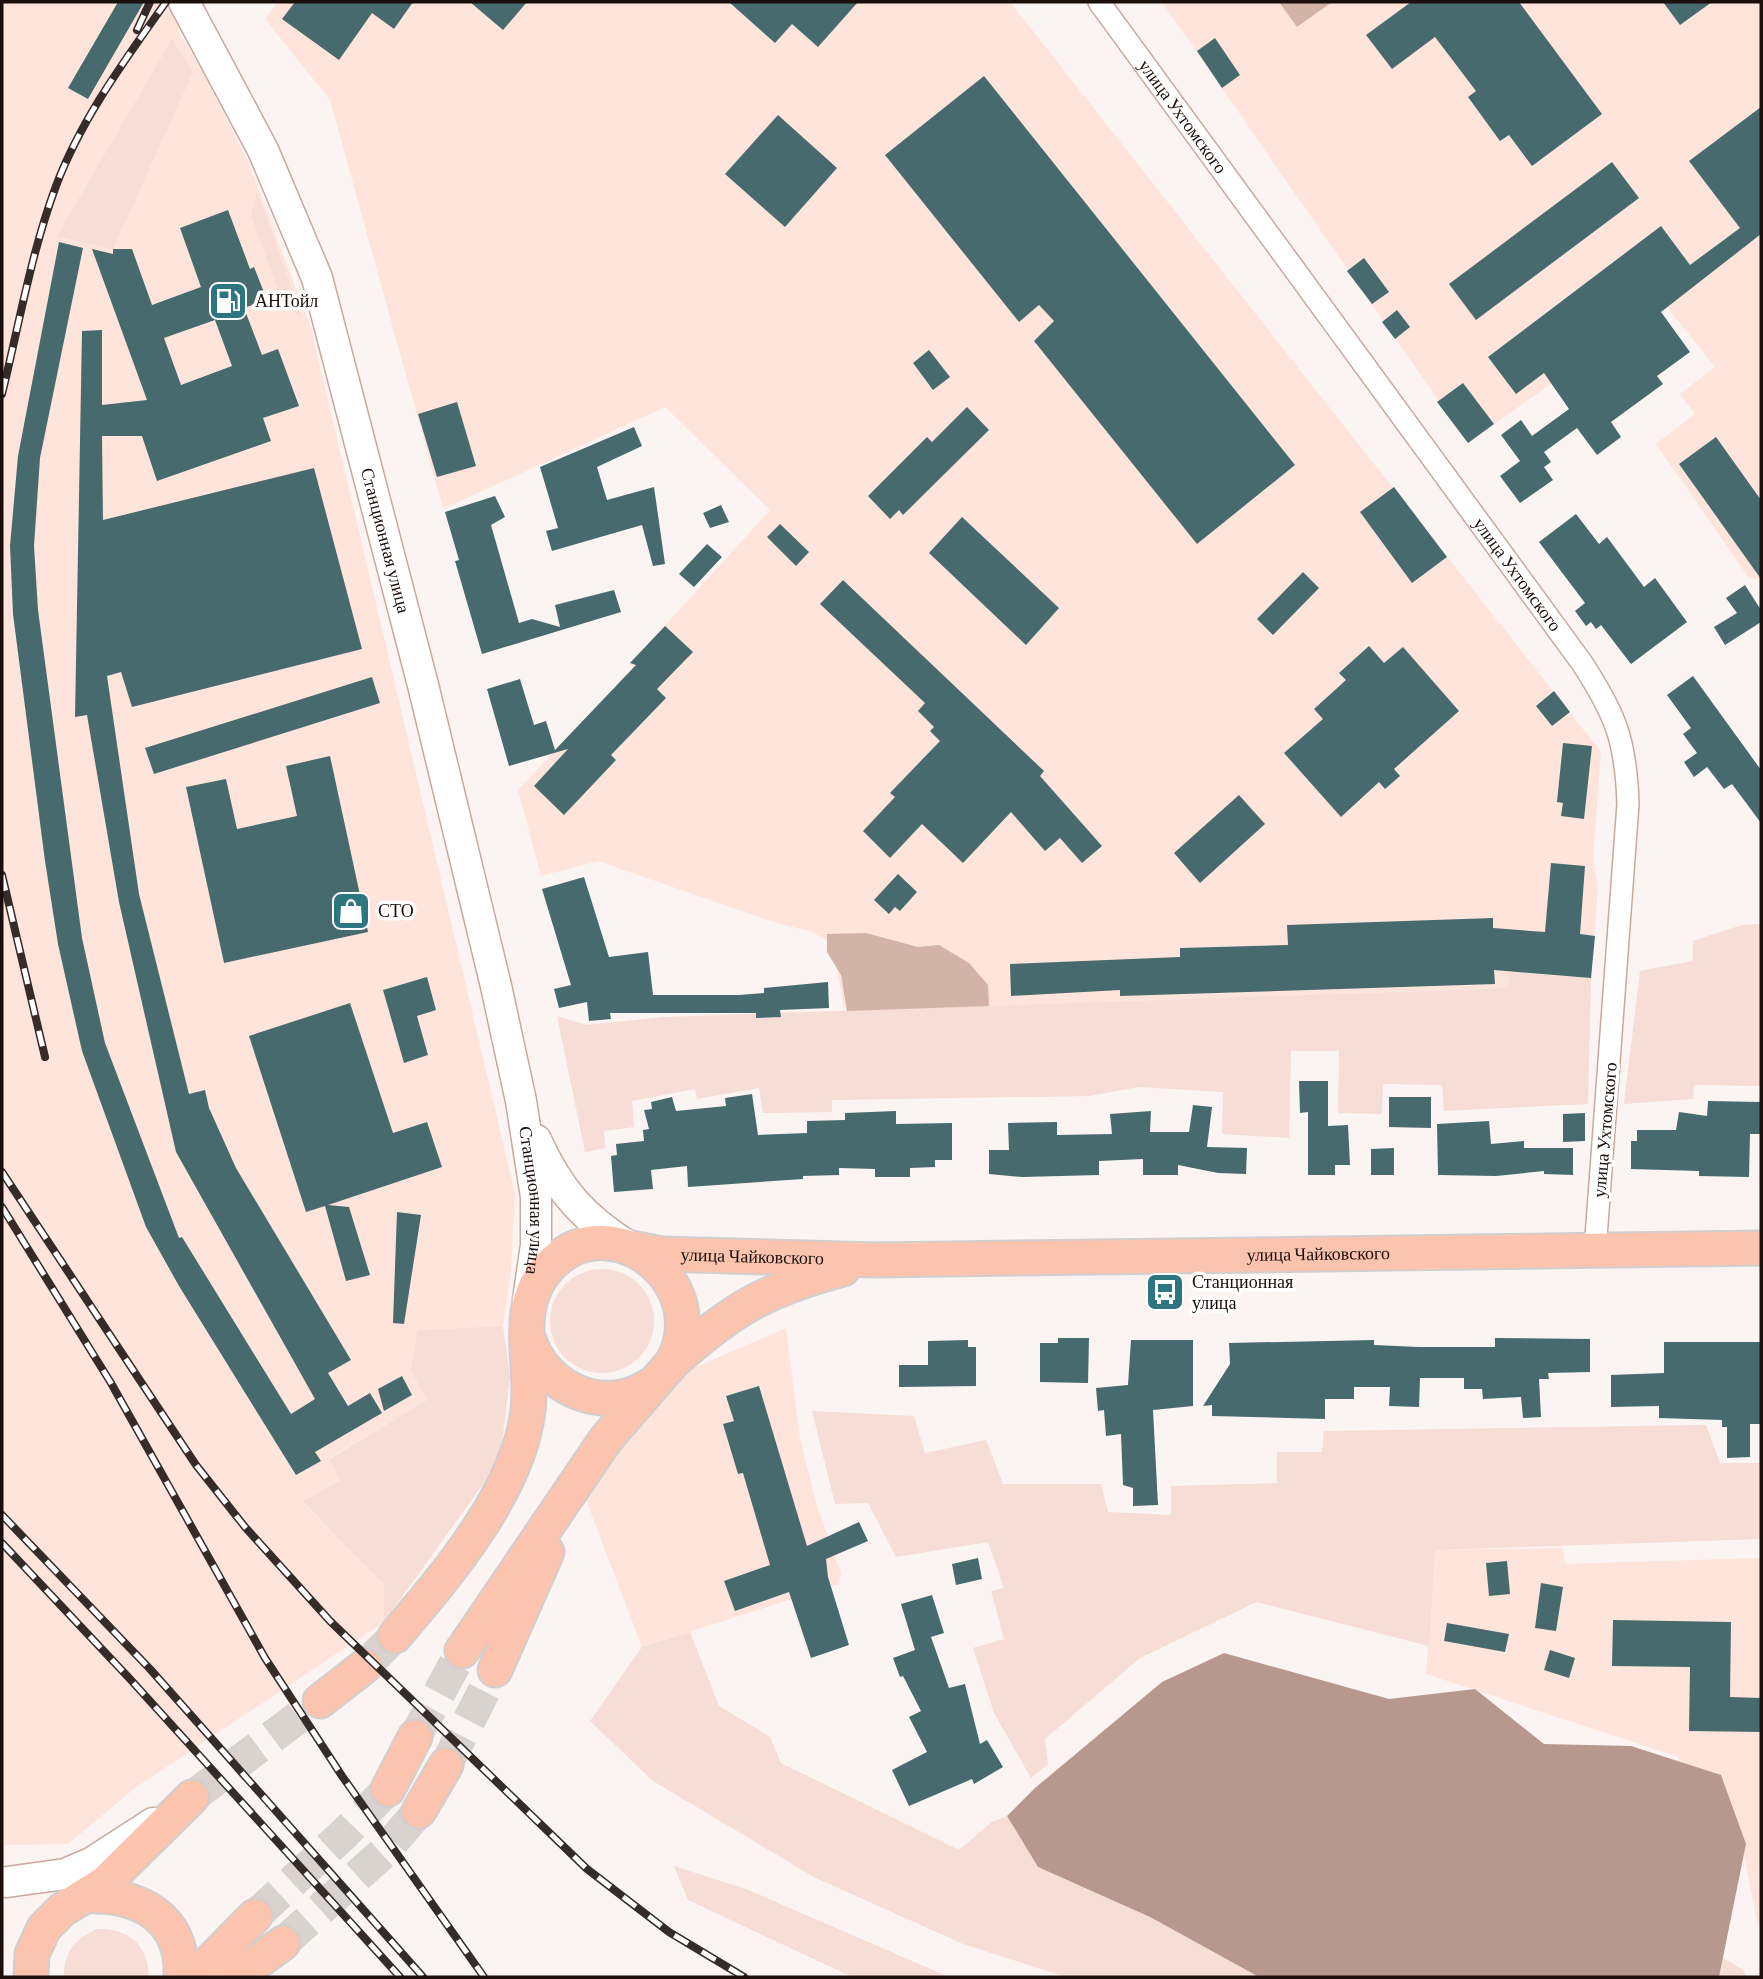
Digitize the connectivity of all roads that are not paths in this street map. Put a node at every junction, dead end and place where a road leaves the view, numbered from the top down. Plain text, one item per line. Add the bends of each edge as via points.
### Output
1 (184, 2) edge
2 (1099, 2) edge
3 (521, 1101) junction
4 (631, 1248) junction
5 (1761, 1248) edge
6 (1595, 1251) junction
7 (876, 1260) junction
8 (527, 1313) junction
9 (663, 1373) junction
10 (579, 1479) junction
11 (395, 1636) tunnel mouth
12 (462, 1651) tunnel mouth
13 (365, 1666) tunnel mouth
14 (495, 1670) tunnel mouth
15 (320, 1700) tunnel mouth
16 (415, 1737) tunnel mouth
17 (446, 1765) tunnel mouth
18 (388, 1789) tunnel mouth
19 (192, 1797) joint
20 (419, 1811) tunnel mouth
21 (4, 1881) edge
22 (85, 1896) junction
23 (255, 1916) tunnel mouth
24 (283, 1943) tunnel mouth
25 (31, 1977) edge
26 (181, 1977) edge
27 (195, 1977) edge
28 (237, 1977) edge

1 - 3 main road, Станционная улица via 264,150 317,278 426,694
2 - 6 street, улица Ухтомского via 1583,663 1616,722 1627,759 1628,804
3 - 4 main road, Станционная улица via 544,1158 568,1197 602,1230
3 - 8 main road, Станционная улица via 536,1197 536,1245
4 - 7 main road, улица Чайковского via 661,1254
4 - 8 main road via 594,1245 557,1259 535,1285
4 - 9 main road via 659,1268 677,1293 683,1311 680,1349
5 - 6 main road, улица Чайковского
6 - 7 main road, улица Чайковского
7 - 9 main road, улица Чайковского via 814,1276 748,1303 716,1323
8 - 9 main road via 533,1350 543,1367 572,1390 612,1400 635,1395
8 - 11 main road via 528,1412 507,1477 466,1544
9 - 10 main road via 606,1438
10 - 12 main road
10 - 14 main road
13 - 15 main road
16 - 18 main road
17 - 20 main road
19 - 21 main road via 91,1863 65,1874
19 - 22 main road via 105,1883
21 - 22 main road
22 - 25 main road via 44,1928 32,1954
22 - 26 main road via 128,1898 148,1908 176,1941
23 - 27 main road
24 - 28 main road

